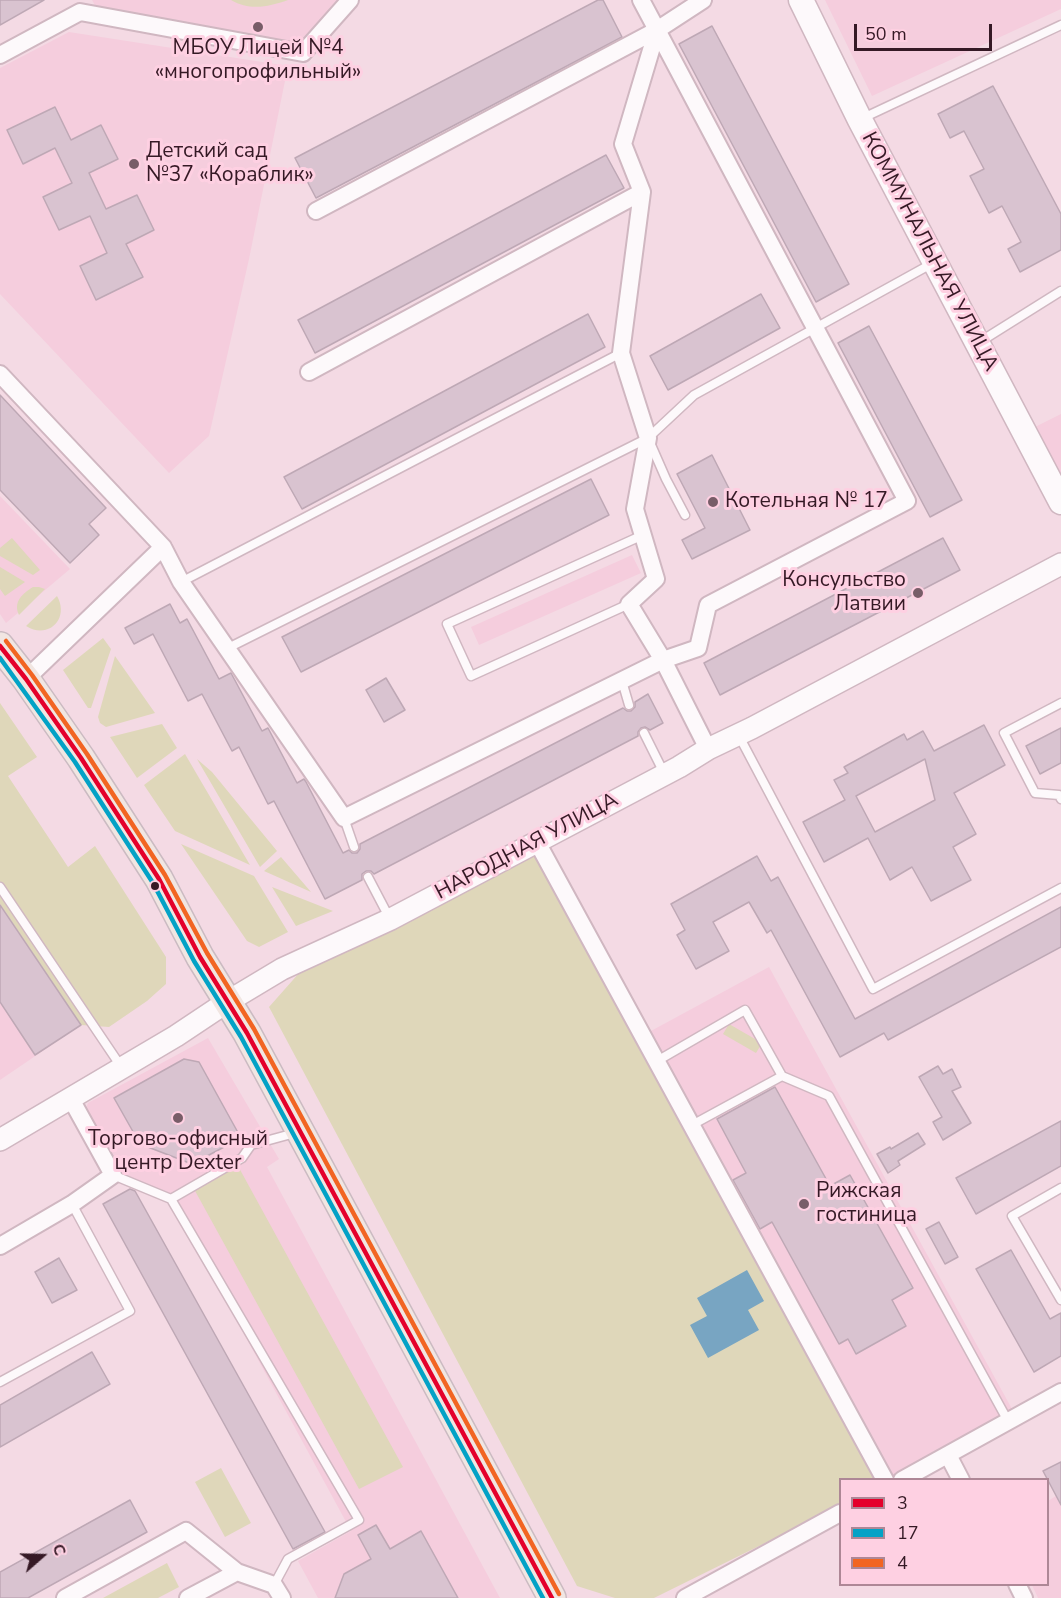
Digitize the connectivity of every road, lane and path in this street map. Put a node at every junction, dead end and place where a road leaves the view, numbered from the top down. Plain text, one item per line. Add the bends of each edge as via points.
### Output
1 (350, 0) edge
2 (641, 0) edge
3 (703, 0) edge
4 (801, 0) edge
5 (77, 6) edge
6 (1061, 25) edge
7 (657, 30) junction
8 (0, 55) edge
9 (860, 120) junction
10 (642, 192) junction
11 (316, 211) dead end
12 (934, 262) junction
13 (1061, 291) edge
14 (815, 328) junction
15 (978, 343) junction
16 (621, 353) junction
17 (309, 372) dead end
18 (0, 375) edge
19 (648, 438) junction
20 (1061, 502) edge
21 (685, 516) dead end
22 (643, 535) junction
23 (163, 547) junction
24 (1061, 564) edge
25 (181, 582) junction
26 (629, 604) junction
27 (0, 646) edge
28 (228, 648) junction
29 (663, 660) junction
30 (26, 679) junction
31 (622, 681) junction
32 (1061, 703) edge
33 (629, 705) dead end
34 (644, 734) dead end
35 (739, 735) junction
36 (708, 749) junction
37 (664, 775) junction
38 (1061, 799) edge
39 (344, 818) junction
40 (537, 842) junction
41 (354, 847) dead end
42 (368, 877) dead end
43 (0, 887) edge
44 (1061, 888) edge
45 (391, 919) junction
46 (227, 1002) junction
47 (657, 1061) junction
48 (122, 1068) junction
49 (782, 1076) junction
50 (71, 1099) junction
51 (692, 1125) junction
52 (299, 1131) junction
53 (0, 1140) edge
54 (113, 1175) junction
55 (1061, 1188) edge
56 (171, 1200) junction
57 (72, 1204) junction
58 (0, 1246) edge
59 (1061, 1300) edge
60 (961, 1334) junction
61 (952, 1339) dead end
62 (0, 1382) edge
63 (1061, 1392) edge
64 (1008, 1421) junction
65 (948, 1455) junction
66 (884, 1478) edge
67 (904, 1478) edge
68 (960, 1478) edge
69 (839, 1514) edge
70 (237, 1572) junction
71 (278, 1592) edge
72 (65, 1598) edge
73 (188, 1598) edge
74 (552, 1598) edge
75 (685, 1598) edge

1 - 5 street via 303,53
2 - 7 street
3 - 7 street
4 - 9 main road, КОММУНАЛЬНАЯ УЛИЦА
5 - 8 street
6 - 9 lane
7 - 10 street via 623,144
7 - 11 street
7 - 14 street
9 - 12 main road, КОММУНАЛЬНАЯ УЛИЦА
10 - 16 street
10 - 17 street
12 - 14 lane
12 - 15 main road, КОММУНАЛЬНАЯ УЛИЦА
13 - 15 lane
14 - 19 lane via 694,395
14 - 29 street via 907,501 708,605 698,648
15 - 20 main road, КОММУНАЛЬНАЯ УЛИЦА
16 - 19 street
16 - 25 lane
18 - 23 street
19 - 21 lane
19 - 22 street via 635,509
19 - 28 lane
22 - 26 street via 657,579
22 - 26 lane via 447,624 471,676
23 - 25 street
23 - 30 street
24 - 35 street, НАРОДНАЯ УЛИЦА
25 - 28 street
26 - 29 street
27 - 30 main road
28 - 39 street
29 - 31 street
29 - 36 street
30 - 46 main road via 159,879
31 - 33 lane
31 - 39 street
32 - 38 lane via 1004,733 1035,793 1059,795
34 - 37 lane
35 - 36 street, НАРОДНАЯ УЛИЦА
35 - 44 lane via 873,990
36 - 37 street, НАРОДНАЯ УЛИЦА
37 - 40 street, НАРОДНАЯ УЛИЦА
39 - 41 lane
40 - 45 street, НАРОДНАЯ УЛИЦА
40 - 47 street
42 - 45 lane
43 - 48 lane
45 - 46 street, НАРОДНАЯ УЛИЦА via 282,969
46 - 48 street, НАРОДНАЯ УЛИЦА
46 - 52 main road
47 - 49 lane via 745,1010
47 - 51 street
48 - 50 street, НАРОДНАЯ УЛИЦА
49 - 51 lane
49 - 60 lane via 829,1096
50 - 53 street, НАРОДНАЯ УЛИЦА
50 - 54 street
51 - 66 street
52 - 56 lane via 251,1146 242,1158
52 - 74 main road
54 - 56 lane
54 - 57 street
55 - 59 lane via 1012,1216
56 - 71 lane via 359,1520 288,1559
57 - 58 street
57 - 62 lane via 130,1311
60 - 61 lane
60 - 64 lane
63 - 64 street
64 - 65 street
65 - 67 street
65 - 68 street
69 - 75 street
70 - 71 street
70 - 72 street via 186,1531
70 - 73 street

